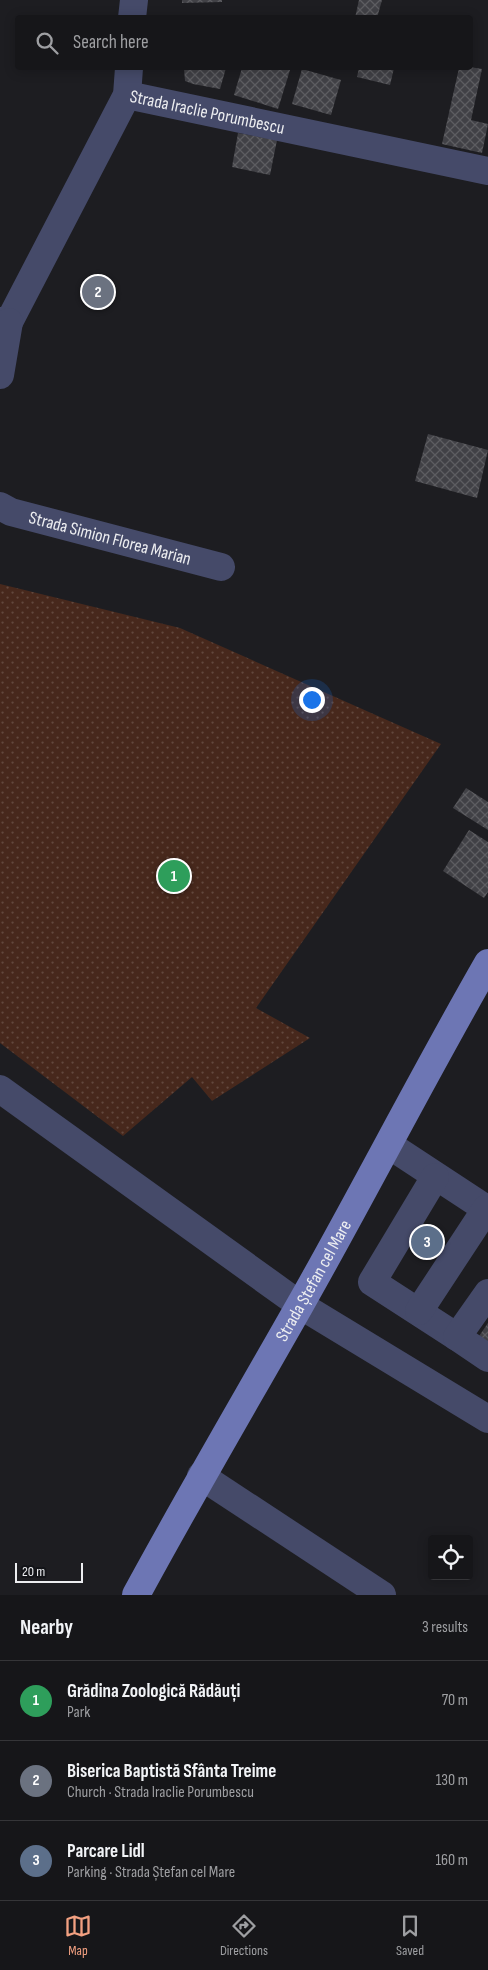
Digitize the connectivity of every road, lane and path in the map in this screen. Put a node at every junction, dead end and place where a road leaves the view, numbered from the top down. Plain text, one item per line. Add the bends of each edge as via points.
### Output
1 (134, 0) edge
2 (132, 15) edge
3 (129, 70) edge
4 (126, 95) junction
5 (488, 171) edge
6 (4, 321) edge
7 (0, 375) edge
8 (0, 506) edge
9 (221, 567) dead end
10 (488, 963) edge
11 (0, 1089) edge
12 (389, 1145) junction
13 (435, 1177) junction
14 (487, 1209) edge
15 (488, 1293) edge
16 (300, 1305) junction
17 (420, 1311) junction
18 (457, 1337) junction
19 (488, 1358) edge
20 (488, 1420) edge
21 (201, 1476) junction
22 (136, 1595) edge
23 (382, 1595) edge

1 - 2 street
3 - 4 street
4 - 5 street, Strada Iraclie Porumbescu
4 - 6 street, Strada Iraclie Porumbescu
6 - 7 street
8 - 9 street, Strada Simion Florea Marian
10 - 12 main road, Strada Ștefan cel Mare
11 - 16 street
12 - 13 street
12 - 16 main road, Strada Ștefan cel Mare
13 - 14 street
13 - 17 street via 372,1282
14 - 17 street
15 - 18 street
16 - 20 street
16 - 21 main road, Strada Ștefan cel Mare
17 - 18 street
18 - 19 street
21 - 22 main road, Strada Ștefan cel Mare
21 - 23 street

